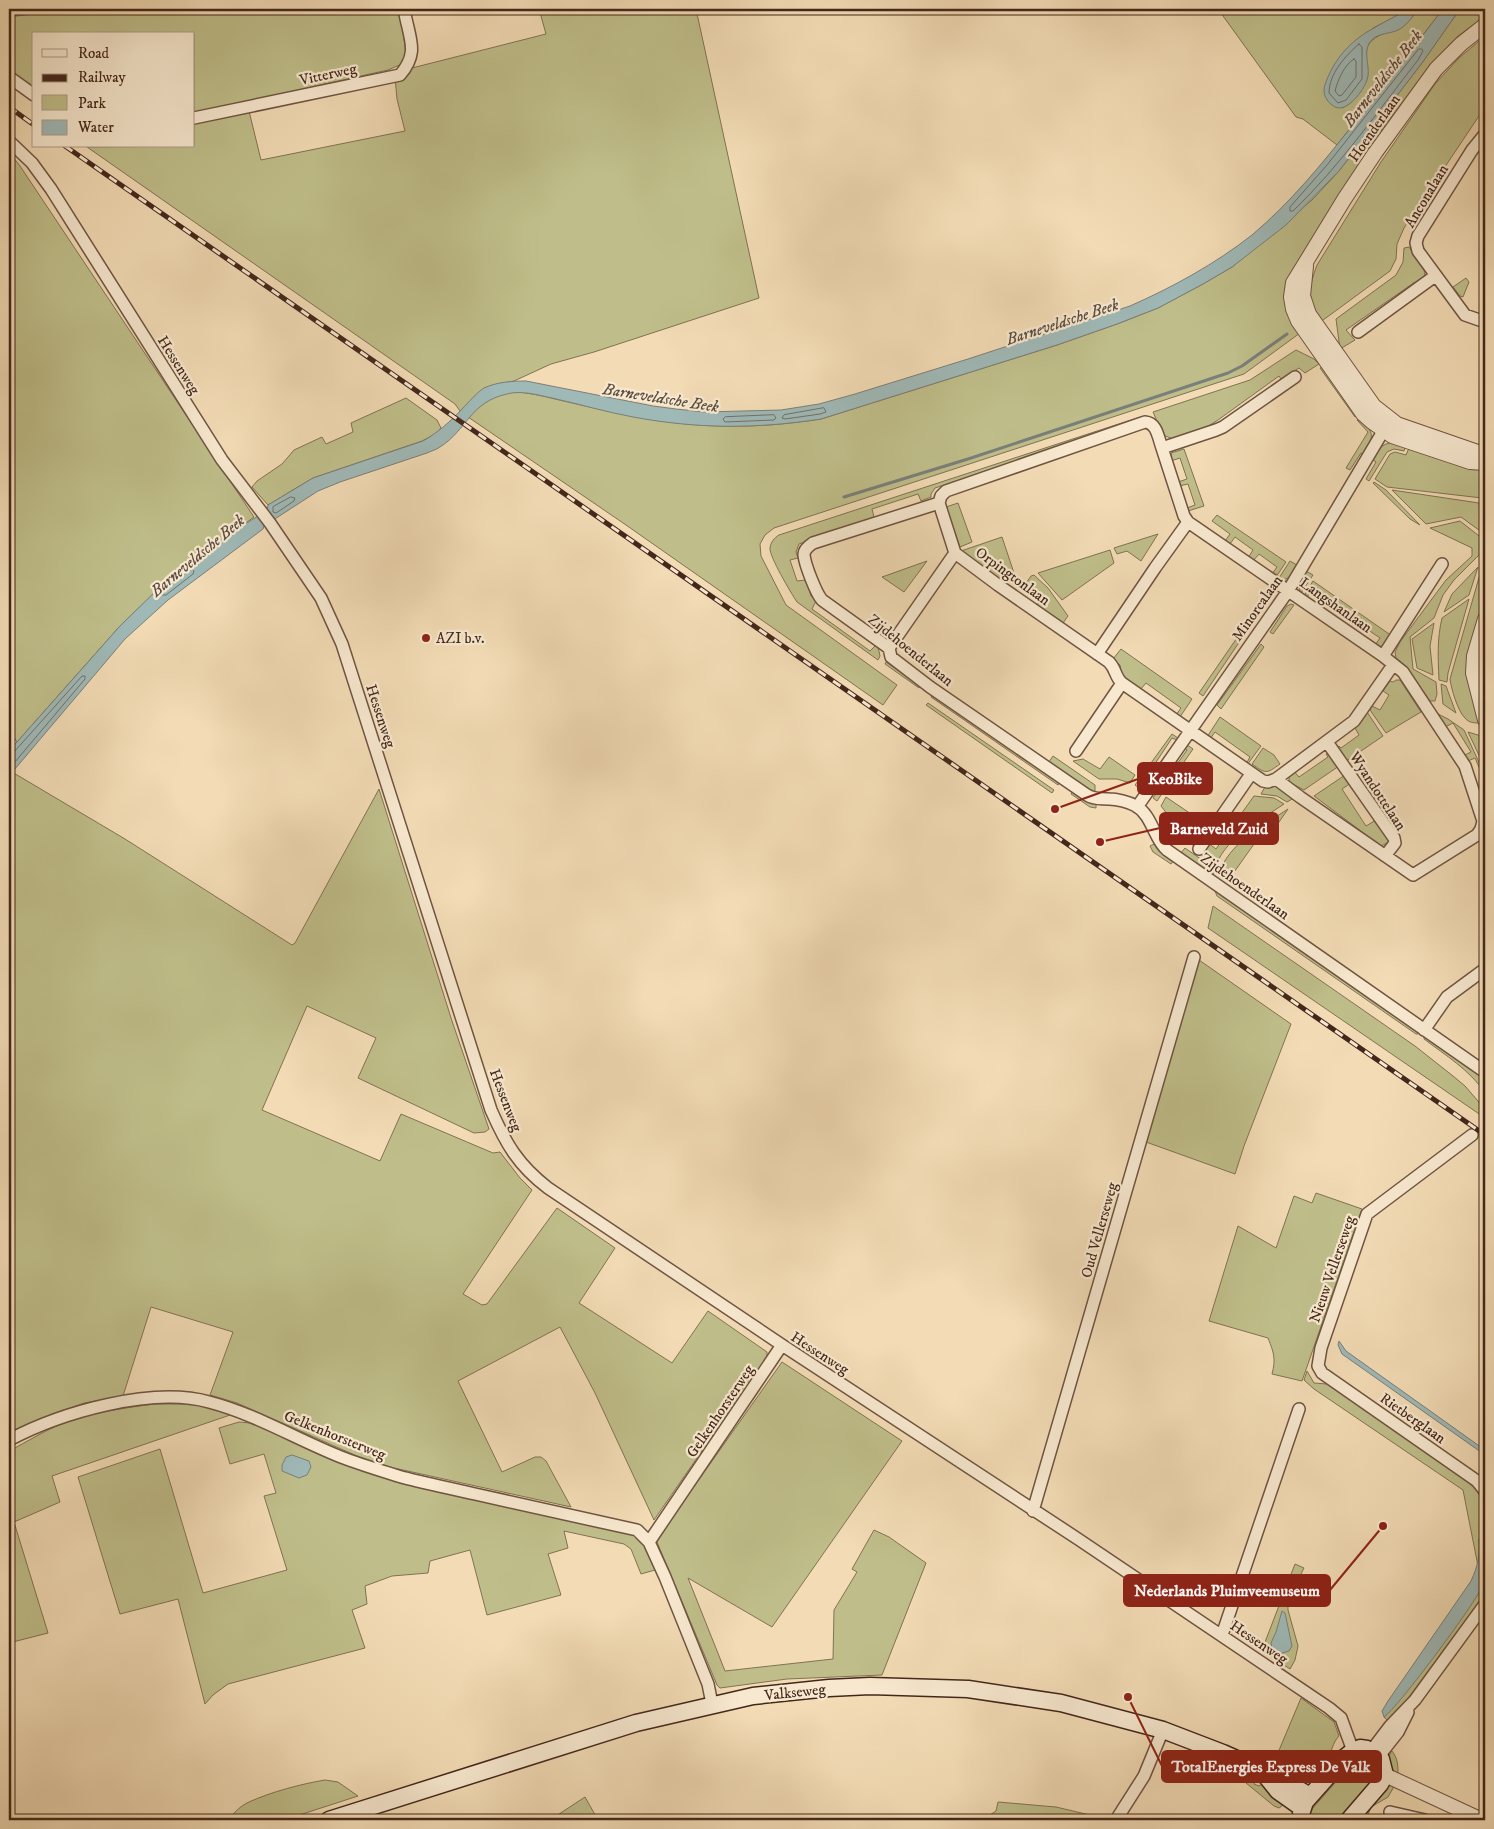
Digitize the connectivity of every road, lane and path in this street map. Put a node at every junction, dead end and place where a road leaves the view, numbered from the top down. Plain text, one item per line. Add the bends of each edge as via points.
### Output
1 (406, 9) edge
2 (1485, 25) edge
3 (9, 77) edge
4 (32, 94) edge
5 (195, 118) edge
6 (1485, 134) edge
7 (9, 141) edge
8 (1435, 276) junction
9 (1485, 322) edge
10 (1358, 332) dead end
11 (1295, 377) dead end
12 (1387, 425) junction
13 (1162, 448) junction
14 (1485, 458) edge
15 (1485, 463) edge
16 (939, 503) junction
17 (1188, 522) junction
18 (955, 553) junction
19 (1442, 564) dead end
20 (1288, 591) junction
21 (1485, 619) edge
22 (889, 648) junction
23 (1097, 654) junction
24 (1382, 656) junction
25 (1393, 665) junction
26 (1122, 683) junction
27 (1485, 720) edge
28 (1190, 730) junction
29 (1327, 742) junction
30 (1076, 751) dead end
31 (1251, 774) junction
32 (1276, 778) junction
33 (1137, 807) junction
34 (1200, 849) dead end
35 (1384, 856) junction
36 (1194, 957) dead end
37 (1485, 969) edge
38 (1424, 1030) junction
39 (1485, 1072) edge
40 (1472, 1135) dead end
41 (782, 1345) junction
42 (1322, 1373) joint
43 (1299, 1409) dead end
44 (9, 1440) edge
45 (1485, 1491) edge
46 (1033, 1511) junction
47 (649, 1542) junction
48 (1485, 1604) edge
49 (1222, 1635) junction
50 (712, 1704) junction
51 (1163, 1730) junction
52 (1353, 1751) junction
53 (1375, 1753) junction
54 (1384, 1774) junction
55 (1305, 1808) edge
56 (1390, 1812) dead end
57 (1461, 1816) edge
58 (329, 1820) edge
59 (1116, 1820) edge
60 (1349, 1820) edge
61 (1426, 1820) edge
62 (1482, 1820) edge

1 - 5 street, Vitterweg via 412,50 409,64 400,75
2 - 12 street, Hoenderlaan via 1436,69 1375,153 1293,283 1291,297 1298,321 1363,414
3 - 4 street
6 - 8 street, Anconalaan via 1418,236 1418,251
7 - 41 street, Hessenweg via 51,189 222,460 321,598 342,644 491,1110 509,1148 518,1161 548,1188
8 - 9 street, Anconalaan via 1465,315
8 - 10 street
11 - 13 street via 1223,427
12 - 14 street via 1413,430 1475,451
12 - 15 street via 1409,442 1470,462
12 - 20 street, Minorcalaan
13 - 16 street, Zijdehoenderlaan via 1155,427 1145,422 946,491
13 - 17 street
16 - 18 street, Orpingtonlaan
16 - 22 street, Zijdehoenderlaan via 806,548 804,555 822,600
17 - 20 street, Langshanlaan
17 - 23 street
18 - 22 street
18 - 23 street, Orpingtonlaan
19 - 24 street
20 - 24 street, Langshanlaan
20 - 28 street, Minorcalaan
21 - 27 street via 1474,656 1473,673
22 - 33 street, Zijdehoenderlaan via 891,656 930,687 1087,795
23 - 26 street, Orpingtonlaan via 1113,666 1115,676
24 - 25 street, Langshanlaan
25 - 29 street via 1354,721
25 - 35 street, Langshanlaan via 1412,684 1466,766 1483,821 1477,835 1413,875
26 - 28 street, Orpingtonlaan
26 - 30 street
28 - 31 street
28 - 33 street, Minorcalaan
29 - 32 street
29 - 35 street, Wyandottelaan via 1394,838 1395,843
31 - 32 street via 1268,782
31 - 34 street
32 - 35 street
33 - 38 street, Zijdehoenderlaan via 1167,850
36 - 46 street, Oud Vellerseweg
37 - 38 street via 1447,997
38 - 39 street, Zijdehoenderlaan
40 - 42 street, Nieuw Vellerseweg via 1366,1214 1321,1348 1318,1366
41 - 46 street, Hessenweg
41 - 47 street, Gelkenhorsterweg
42 - 45 street, Rietberglaan via 1477,1481
43 - 49 street
44 - 47 street, Gelkenhorsterweg via 58,1418 101,1406 179,1397 206,1401 243,1412 342,1457 399,1476 637,1530
46 - 49 street, Hessenweg
47 - 50 street via 708,1684
48 - 53 street via 1415,1700 1398,1732
49 - 52 street, Hessenweg via 1336,1713 1341,1718
50 - 51 main road, Valkseweg via 829,1688 968,1689 1061,1703
50 - 58 main road, Valkseweg via 636,1723
51 - 55 main road, Valkseweg via 1223,1753 1266,1776 1284,1780
51 - 59 street via 1144,1776
52 - 53 main road via 1360,1748
52 - 55 main road
53 - 54 main road
54 - 57 street
54 - 60 main road via 1380,1784
56 - 61 street
57 - 62 street

